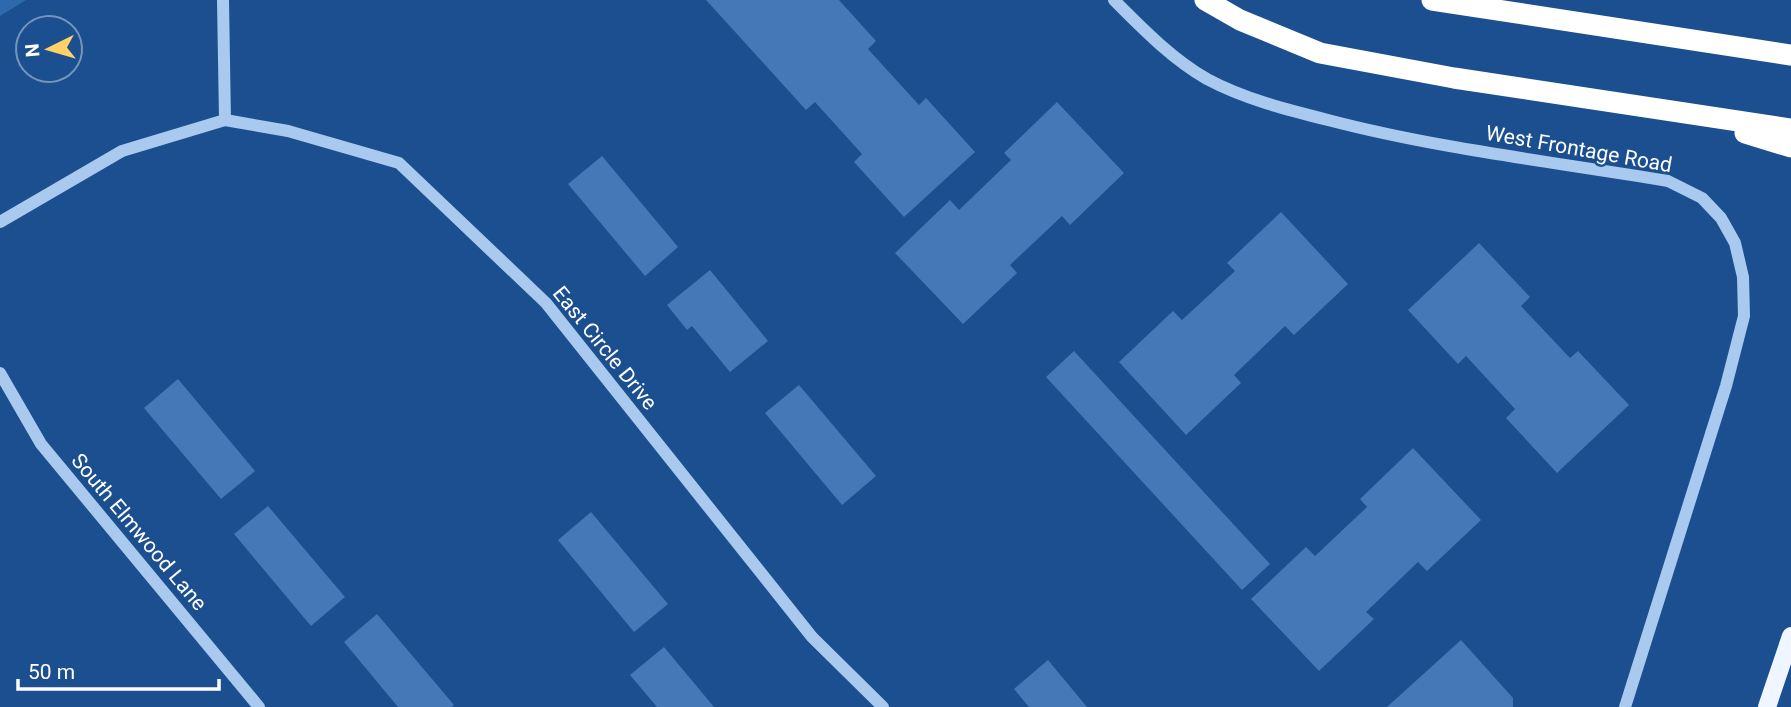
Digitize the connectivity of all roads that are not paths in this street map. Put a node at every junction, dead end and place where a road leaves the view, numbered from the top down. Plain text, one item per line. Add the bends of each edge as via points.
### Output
1 (223, 0) edge
2 (1114, 0) edge
3 (1205, 0) edge
4 (1432, 0) edge
5 (1791, 55) edge
6 (1677, 112) junction
7 (225, 120) junction
8 (1791, 129) edge
9 (1791, 148) edge
10 (0, 222) edge
11 (0, 373) edge
12 (1791, 636) edge
13 (259, 707) edge
14 (883, 707) edge
15 (1625, 707) edge
16 (1766, 707) edge

1 - 7 street
2 - 15 street, West Frontage Road via 1207,79 1250,97 1393,137 1668,181 1702,198 1721,218 1735,243 1743,277 1744,316
3 - 6 highway via 1240,20 1320,53
4 - 5 highway
6 - 8 highway
6 - 9 highway
7 - 10 street via 122,151
7 - 14 street, East Circle Drive via 288,131 399,163 546,303 812,637
11 - 13 street, South Elmwood Lane via 41,444
12 - 16 main road

